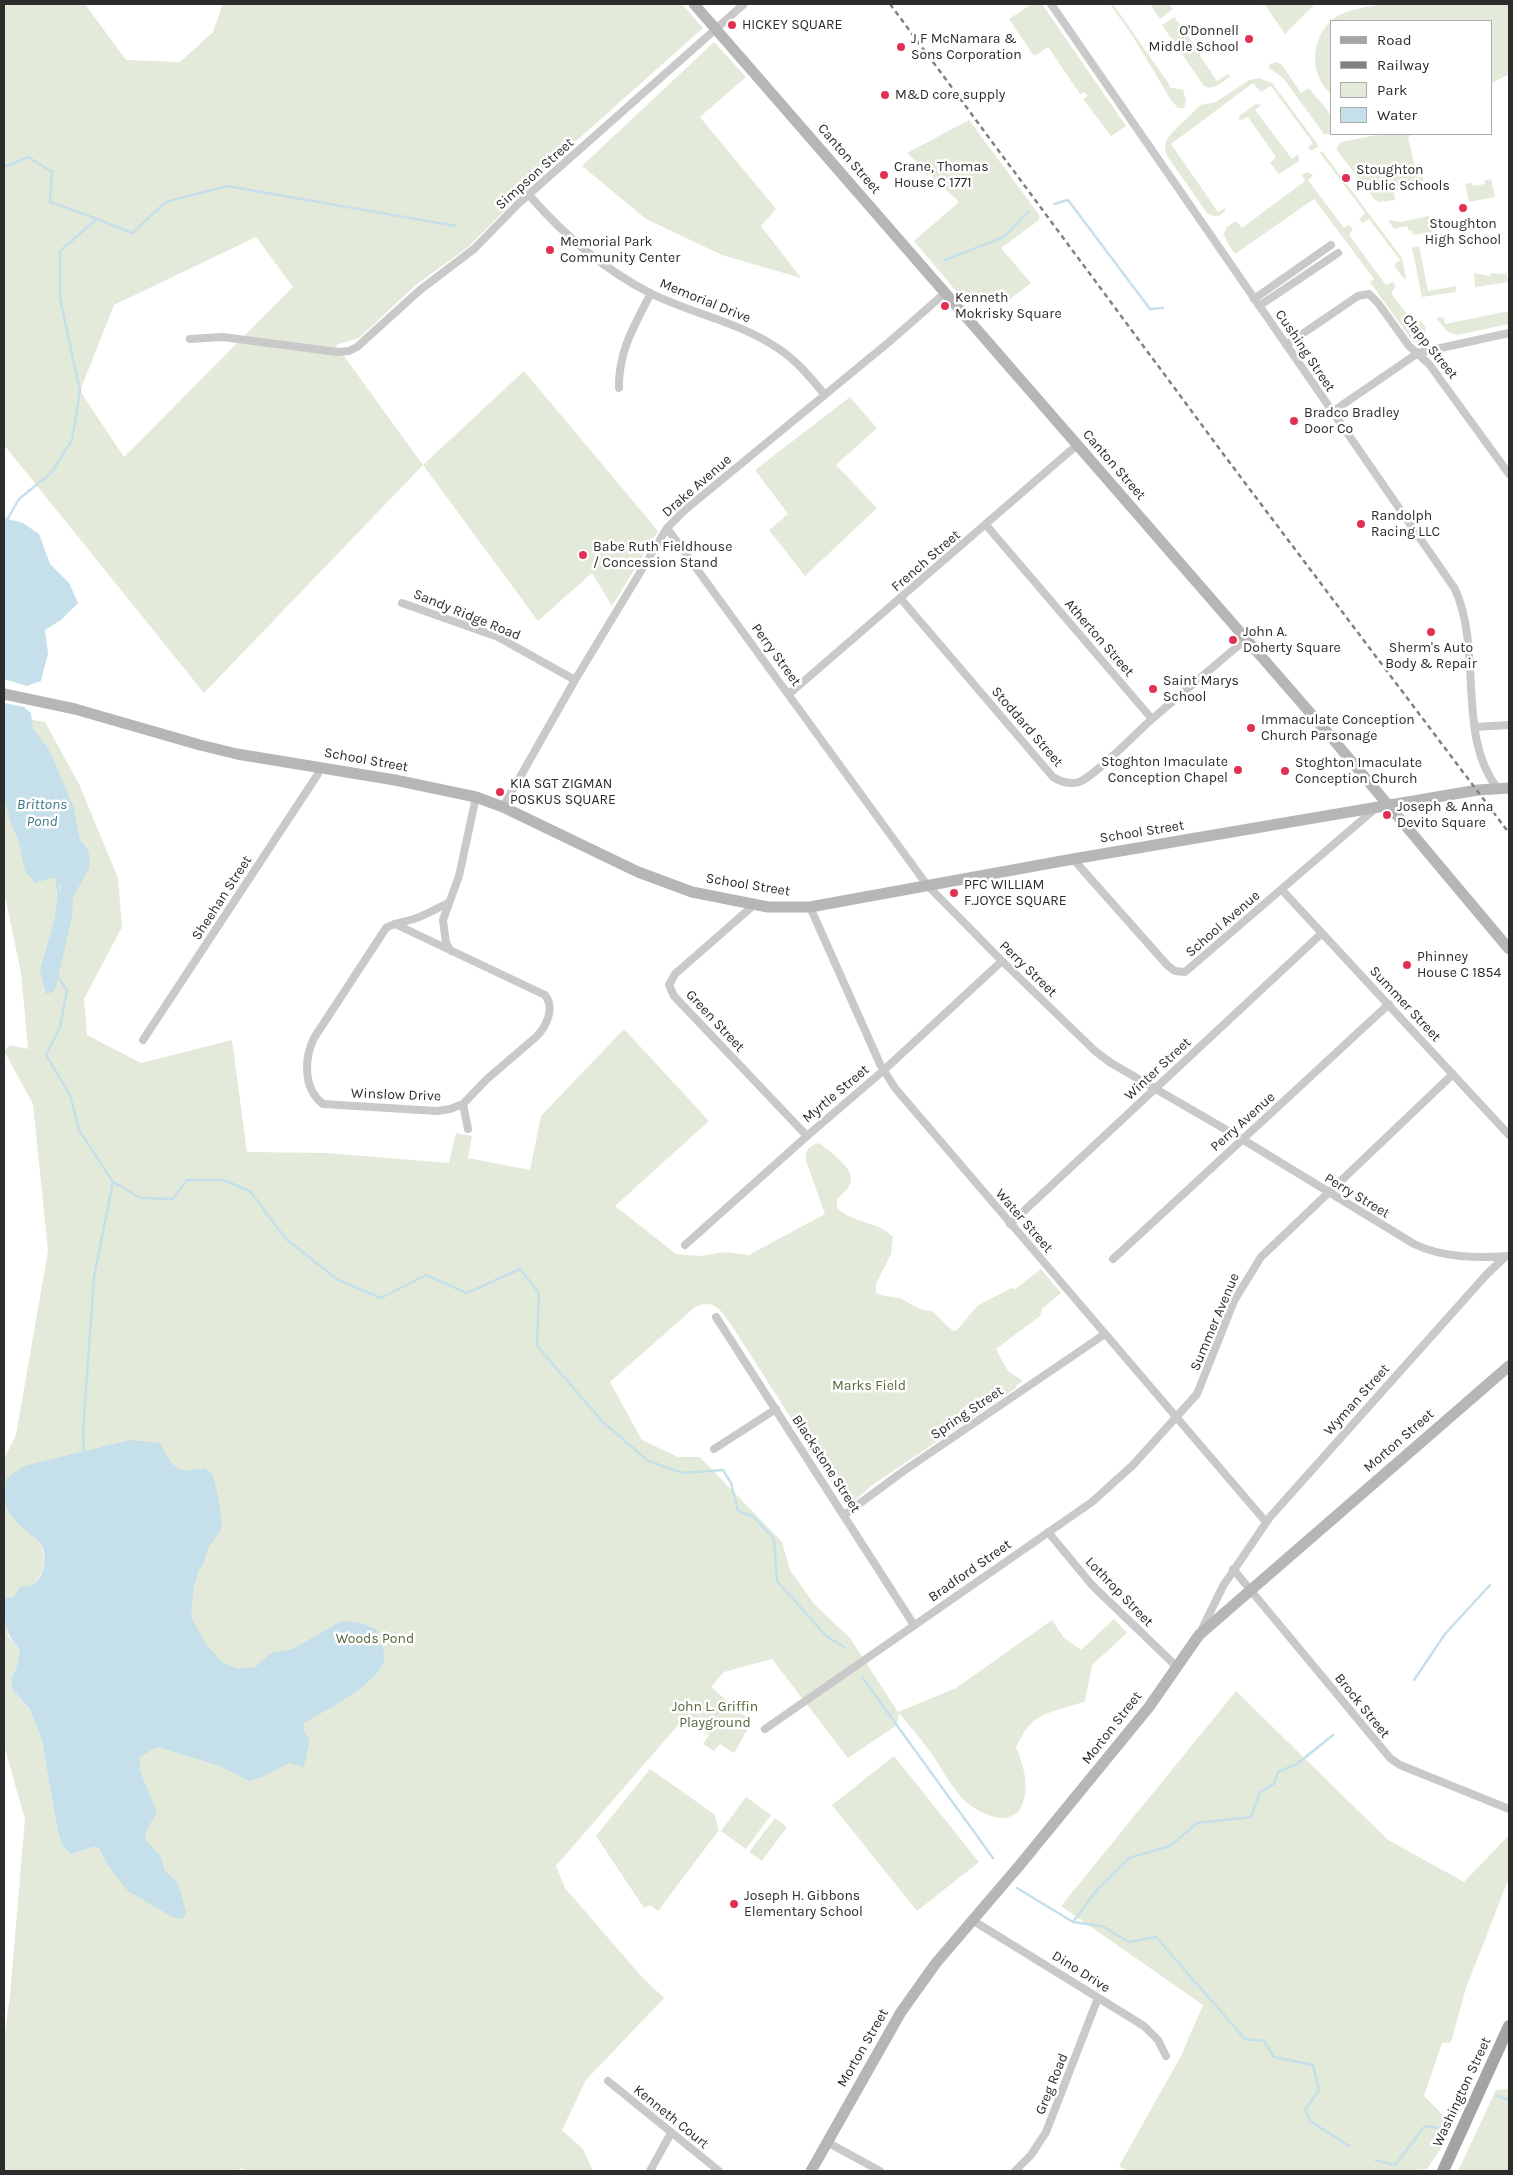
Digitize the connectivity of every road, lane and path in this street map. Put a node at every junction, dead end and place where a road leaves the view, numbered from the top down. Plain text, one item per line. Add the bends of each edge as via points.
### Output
1 (694, 4) edge
2 (744, 4) edge
3 (1051, 4) edge
4 (715, 28) junction
5 (529, 195) junction
6 (1332, 245) dead end
7 (1338, 254) dead end
8 (651, 293) junction
9 (945, 293) junction
10 (1257, 302) junction
11 (1509, 333) edge
12 (190, 338) dead end
13 (1286, 345) junction
14 (1418, 353) junction
15 (619, 388) dead end
16 (825, 395) junction
17 (1332, 412) junction
18 (1077, 445) junction
19 (1509, 474) edge
20 (986, 525) junction
21 (667, 528) junction
22 (901, 599) junction
23 (402, 602) dead end
24 (1246, 639) junction
25 (576, 680) junction
26 (4, 694) edge
27 (789, 694) junction
28 (1152, 719) junction
29 (1509, 725) edge
30 (1475, 727) junction
31 (319, 768) junction
32 (1504, 788) edge
33 (476, 797) junction
34 (1390, 805) junction
35 (503, 806) junction
36 (1376, 808) junction
37 (1073, 859) junction
38 (927, 885) junction
39 (1282, 890) junction
40 (448, 903) junction
41 (755, 904) junction
42 (810, 907) junction
43 (395, 924) junction
44 (1322, 933) junction
45 (1509, 949) edge
46 (452, 952) junction
47 (1002, 961) junction
48 (1389, 1004) junction
49 (143, 1040) dead end
50 (884, 1070) junction
51 (1453, 1074) junction
52 (1156, 1088) junction
53 (463, 1104) junction
54 (468, 1129) dead end
55 (1509, 1135) edge
56 (807, 1136) junction
57 (1242, 1139) junction
58 (1328, 1193) junction
59 (1010, 1224) junction
60 (685, 1245) dead end
61 (1507, 1256) edge
62 (1114, 1259) dead end
63 (716, 1317) dead end
64 (1105, 1334) junction
65 (1509, 1366) edge
66 (776, 1409) junction
67 (1176, 1417) junction
68 (714, 1449) dead end
69 (844, 1515) junction
70 (1266, 1522) junction
71 (1048, 1532) junction
72 (1233, 1569) junction
73 (1251, 1590) junction
74 (914, 1625) junction
75 (1199, 1635) junction
76 (1176, 1666) junction
77 (765, 1729) dead end
78 (1509, 1808) edge
79 (972, 1920) junction
80 (1098, 1998) junction
81 (1509, 2026) edge
82 (1166, 2056) dead end
83 (608, 2081) dead end
84 (671, 2133) junction
85 (827, 2142) junction
86 (650, 2171) edge
87 (719, 2171) edge
88 (811, 2171) edge
89 (880, 2171) edge
90 (1015, 2171) edge
91 (1443, 2171) edge

1 - 4 street, Canton Street
2 - 4 street, Simpson Street
3 - 10 street, Cushing Street
4 - 5 street, Simpson Street
4 - 9 street, Canton Street
5 - 8 street, Memorial Drive via 577,243
5 - 12 street, Simpson Street via 474,249 349,351 223,337
6 - 10 street
7 - 10 street
8 - 15 street via 624,348
8 - 16 street, Memorial Drive via 769,343 792,359
9 - 16 street, Drake Avenue
9 - 18 street, Canton Street
10 - 13 street, Cushing Street
11 - 14 street
13 - 14 street, Clapp Street via 1365,294 1376,300 1409,346
13 - 17 street, Cushing Street
14 - 17 street
14 - 19 street, Clapp Street
16 - 21 street, Drake Avenue
17 - 30 street, Cushing Street via 1446,572 1462,604 1467,624
18 - 20 street, French Street
18 - 24 street, Canton Street
20 - 22 street, French Street
20 - 28 street, Atherton Street
21 - 25 street, Drake Avenue
21 - 27 street, Perry Street
22 - 27 street, French Street
22 - 28 street, Stoddard Street via 1053,777 1060,781 1069,783 1086,779
23 - 25 street, Sandy Ridge Road via 498,638
24 - 28 street
24 - 34 street, Canton Street
25 - 35 street, Drake Avenue
26 - 31 street, School Street via 75,709 200,745
27 - 38 street, Perry Street
29 - 30 street
30 - 32 street, Cushing Street via 1480,758 1488,776
31 - 33 street, School Street
31 - 49 street, Sheehan Street
32 - 34 street, School Street
33 - 35 street, School Street
33 - 40 street via 459,876
34 - 36 street, School Street
34 - 45 street, Canton Street
35 - 41 street, School Street via 638,872 692,892
36 - 37 street, School Street
36 - 39 street, School Avenue
37 - 38 street, School Street
37 - 39 street, School Avenue via 1168,966 1180,973 1190,969
38 - 42 street, School Street
38 - 47 street, Perry Street
39 - 44 street, Summer Street
40 - 43 street, Winslow Drive via 425,915
40 - 46 street via 443,920 446,943
41 - 42 street, School Street
41 - 56 street, Green Street via 675,974 669,985 674,996
42 - 50 street, Water Street
43 - 46 street
43 - 53 street, Winslow Drive via 381,934 314,1038 307,1058 312,1094 329,1106 438,1111
44 - 48 street, Summer Street
44 - 52 street, Winter Street
46 - 53 street via 544,995 551,1009 540,1033
47 - 50 street, Myrtle Street
47 - 52 street, Perry Street via 1095,1051 1111,1064
48 - 51 street, Summer Street
48 - 57 street, Perry Avenue
50 - 56 street, Myrtle Street
50 - 59 street, Water Street via 903,1098
51 - 55 street, Summer Street
51 - 58 street, Summer Avenue
52 - 57 street, Perry Street
52 - 59 street, Winter Street
53 - 54 street
56 - 60 street, Myrtle Street
57 - 58 street, Perry Street
57 - 62 street, Perry Avenue
58 - 61 street, Perry Street via 1423,1249 1462,1256
58 - 67 street, Summer Avenue via 1265,1251 1251,1271 1234,1301 1200,1388
59 - 64 street, Water Street
61 - 70 street, Wyman Street via 1487,1274
63 - 66 street, Blackstone Street
64 - 67 street, Water Street
64 - 69 street, Spring Street
65 - 73 street, Morton Street
66 - 68 street
66 - 69 street, Blackstone Street
67 - 70 street, Water Street
67 - 71 street, Bradford Street via 1112,1486
69 - 74 street, Blackstone Street
70 - 72 street, Wyman Street
71 - 74 street, Bradford Street
71 - 76 street, Lothrop Street via 1092,1585
72 - 73 street, Brock Street
72 - 75 street, Wyman Street
73 - 75 street, Morton Street
73 - 78 street, Brock Street via 1390,1758 1400,1765
74 - 77 street, Bradford Street
75 - 76 street, Morton Street
76 - 79 street, Morton Street via 1149,1707
79 - 80 street, Dino Drive
79 - 85 street, Morton Street via 901,2012
80 - 82 street, Dino Drive via 1144,2026 1158,2040
80 - 90 street, Greg Road via 1046,2132 1032,2155
81 - 91 main road, Washington Street
83 - 84 street, Kenneth Court
84 - 86 street
84 - 87 street, Kenneth Court
85 - 88 street, Morton Street
85 - 89 street

